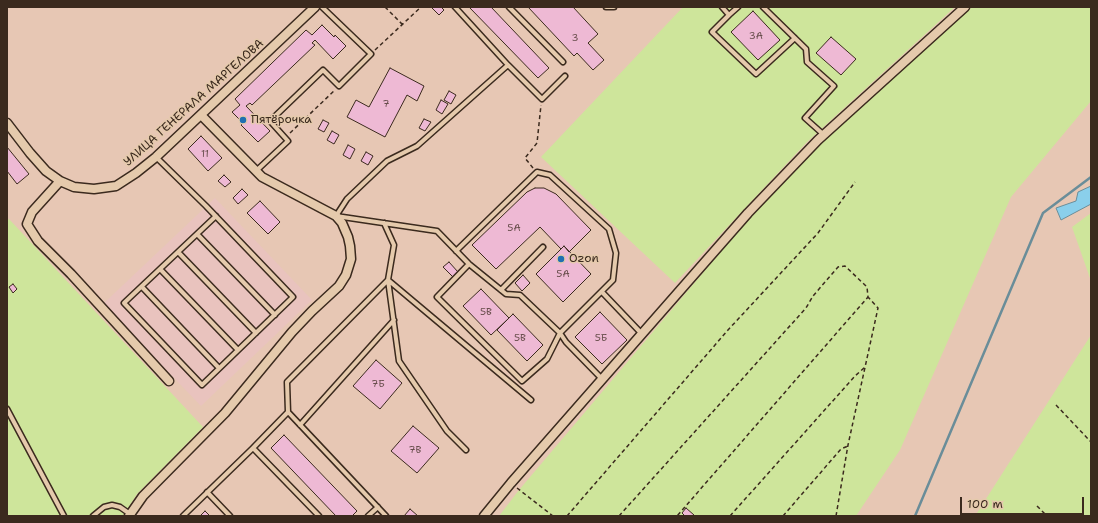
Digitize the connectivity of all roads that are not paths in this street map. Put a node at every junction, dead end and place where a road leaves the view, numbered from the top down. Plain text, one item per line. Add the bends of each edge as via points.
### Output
1 (315, 7) edge
2 (322, 7) edge
3 (455, 7) edge
4 (510, 7) edge
5 (606, 7) edge
6 (614, 7) edge
7 (722, 7) edge
8 (738, 7) edge
9 (763, 7) edge
10 (965, 7) edge
11 (729, 15) junction
12 (794, 38) junction
13 (563, 62) dead end
14 (508, 65) junction
15 (565, 76) dead end
16 (201, 115) junction
17 (7, 123) edge
18 (824, 135) junction
19 (156, 157) junction
20 (256, 171) junction
21 (60, 181) junction
22 (216, 216) junction
23 (336, 216) junction
24 (384, 223) junction
25 (197, 234) junction
26 (544, 247) dead end
27 (456, 250) junction
28 (178, 252) junction
29 (469, 264) junction
30 (160, 269) junction
31 (388, 280) junction
32 (142, 287) junction
33 (501, 290) junction
34 (602, 292) junction
35 (275, 315) junction
36 (394, 320) junction
37 (256, 333) junction
38 (560, 333) junction
39 (642, 334) junction
40 (238, 350) junction
41 (219, 368) junction
42 (602, 379) junction
43 (170, 381) dead end
44 (531, 400) dead end
45 (7, 408) edge
46 (288, 412) junction
47 (300, 425) junction
48 (253, 448) junction
49 (466, 450) dead end
50 (207, 492) junction
51 (378, 507) junction
52 (130, 515) edge
53 (64, 516) edge
54 (93, 516) edge
55 (183, 516) edge
56 (230, 516) edge
57 (319, 516) edge
58 (368, 516) edge
59 (386, 516) edge
60 (484, 516) edge

1 - 16 street, УЛИЦА ГЕНЕРАЛА МАРГЕЛОВА
2 - 20 lane via 371,54 339,86 323,70 270,120 288,141
3 - 14 lane
4 - 13 lane
5 - 6 lane
7 - 11 lane
8 - 11 lane
9 - 12 lane
10 - 18 street
11 - 12 lane via 712,32 756,74
12 - 18 lane via 806,49 807,62 834,86 805,118
14 - 15 lane via 542,99
14 - 23 lane via 416,146 387,161 347,199
16 - 19 street, УЛИЦА ГЕНЕРАЛА МАРГЕЛОВА
16 - 20 street
17 - 21 street, УЛИЦА ГЕНЕРАЛА МАРГЕЛОВА via 46,171
18 - 39 street via 748,213
19 - 21 street, УЛИЦА ГЕНЕРАЛА МАРГЕЛОВА via 136,174 116,186 94,189 74,187
19 - 22 lane
20 - 23 street via 262,177
21 - 43 street via 32,212 27,224 38,241
22 - 25 lane
22 - 35 lane via 293,297
23 - 24 lane
23 - 52 street via 342,223 350,246 351,259 339,286 292,332 225,413 143,496
24 - 27 lane via 437,231
24 - 31 lane via 394,245
25 - 28 lane
25 - 35 lane
26 - 33 lane
27 - 29 lane
27 - 34 lane via 537,172 550,174 609,230 616,253 613,280
28 - 30 lane
28 - 37 lane
29 - 33 lane
29 - 38 lane via 437,297 522,381 547,359
30 - 32 lane
30 - 40 lane
31 - 36 lane
31 - 44 lane
31 - 46 lane via 287,382
32 - 41 lane
32 - 41 lane via 124,303 176,358 202,385
33 - 38 lane via 506,294 520,296
34 - 38 lane
34 - 39 lane
35 - 37 lane
36 - 47 lane
36 - 49 lane via 399,361 446,431
37 - 40 lane
38 - 42 lane
39 - 42 street
40 - 41 lane
42 - 60 street
45 - 53 lane
46 - 47 lane
46 - 48 lane
47 - 51 lane
48 - 50 lane
48 - 57 lane
50 - 55 lane
50 - 56 lane
51 - 58 lane
51 - 59 lane
52 - 54 lane via 120,507 112,505 104,507

